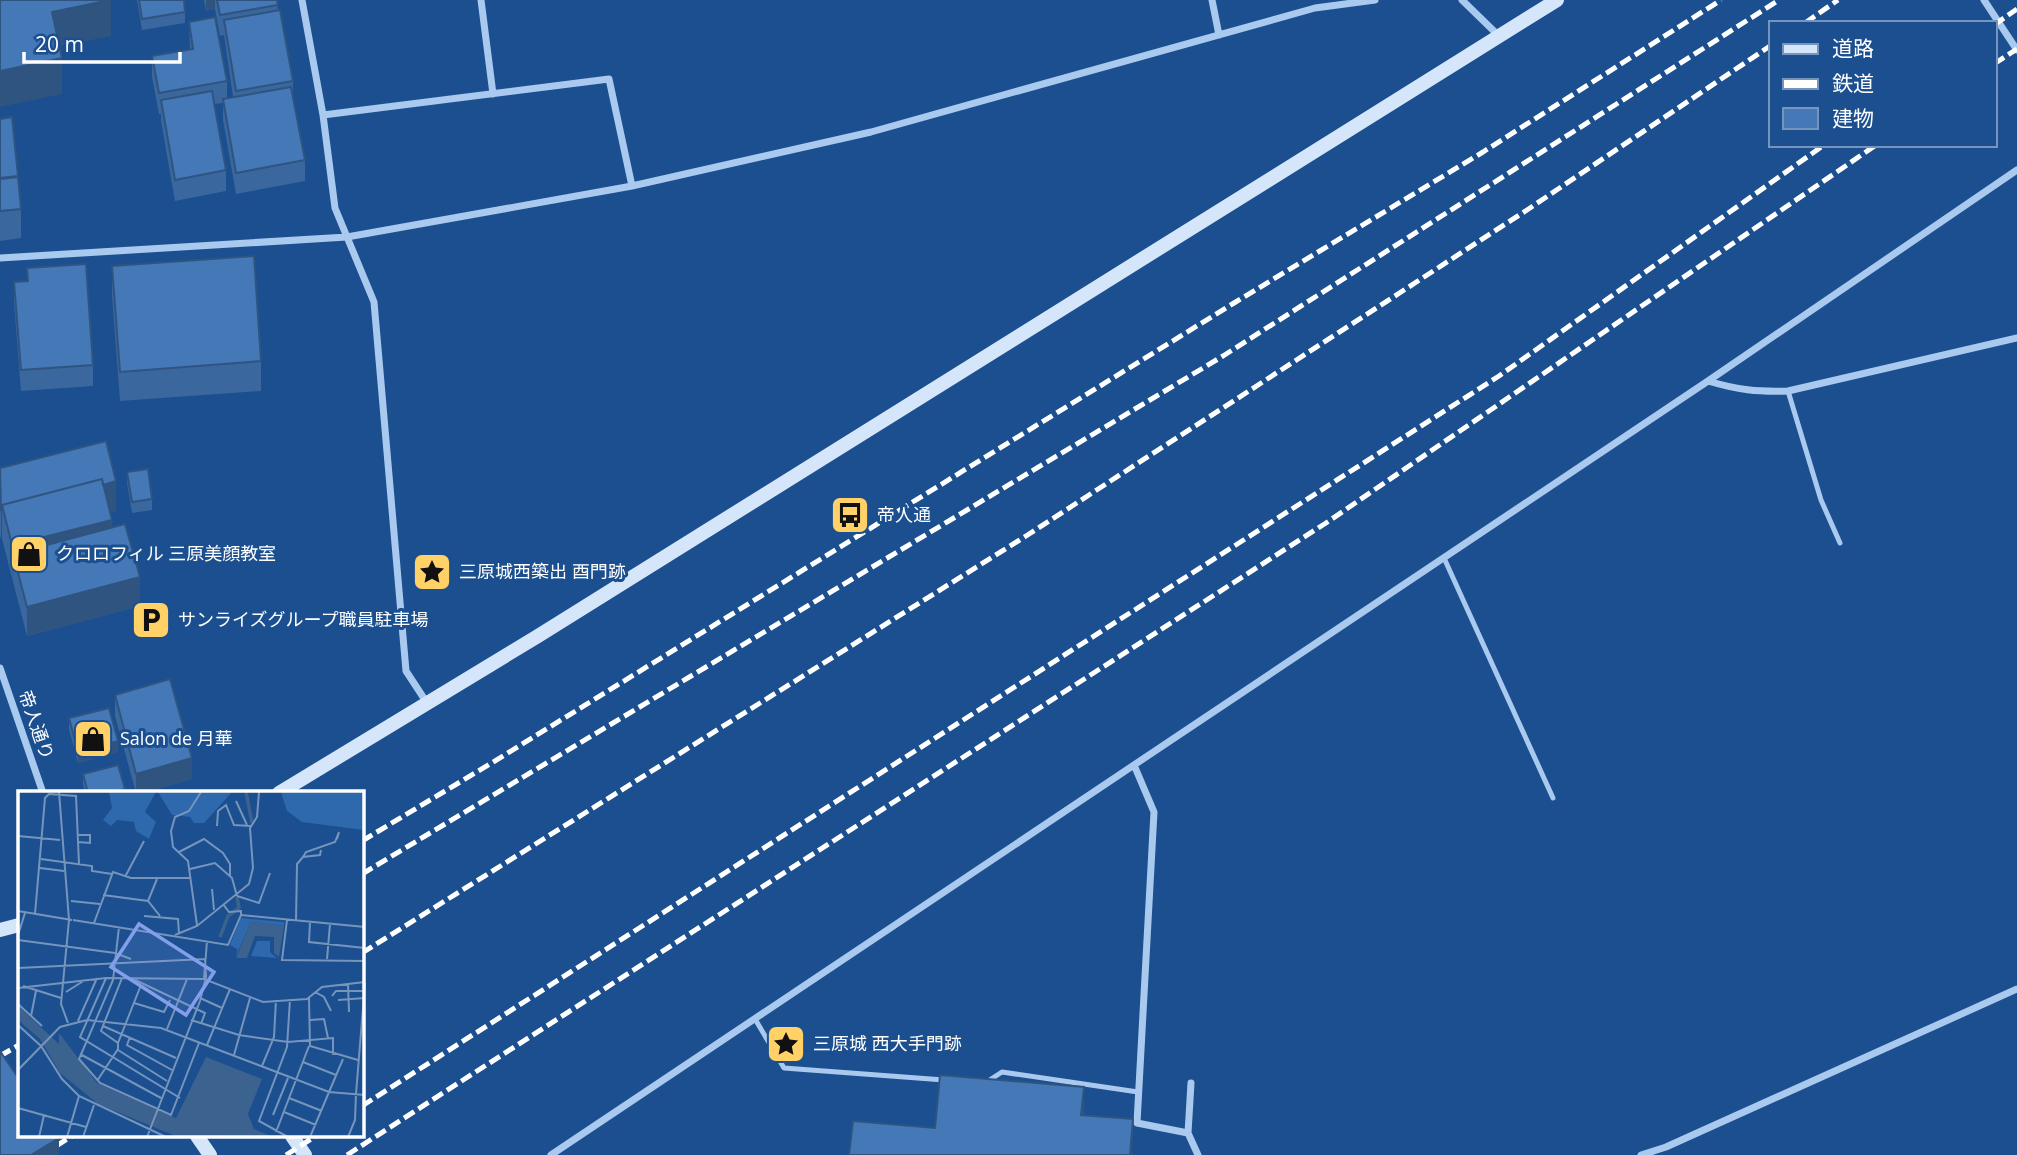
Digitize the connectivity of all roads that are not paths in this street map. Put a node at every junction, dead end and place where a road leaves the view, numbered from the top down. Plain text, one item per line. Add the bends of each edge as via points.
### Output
1 (302, 0) edge
2 (481, 0) edge
3 (1212, 0) edge
4 (1375, 0) edge
5 (1462, 0) edge
6 (1557, 0) edge
7 (1984, 0) edge
8 (1219, 35) junction
9 (1499, 36) junction
10 (2017, 50) edge
11 (493, 94) junction
12 (323, 115) junction
13 (2017, 170) edge
14 (632, 186) junction
15 (347, 237) junction
16 (0, 258) edge
17 (2017, 338) edge
18 (1708, 381) junction
19 (1788, 391) junction
20 (1840, 543) dead end
21 (1444, 558) junction
22 (0, 668) edge
23 (426, 703) junction
24 (1134, 765) junction
25 (42, 791) edge
26 (282, 791) edge
27 (1553, 798) dead end
28 (18, 925) edge
29 (0, 930) edge
30 (2017, 989) edge
31 (755, 1019) junction
32 (945, 1080) edge
33 (971, 1083) edge
34 (1191, 1083) dead end
35 (1138, 1091) junction
36 (1188, 1133) junction
37 (198, 1138) edge
38 (293, 1138) edge
39 (210, 1155) edge
40 (305, 1155) edge
41 (551, 1155) edge
42 (1198, 1155) edge
43 (1641, 1155) edge

1 - 12 street
2 - 11 street
3 - 8 street
4 - 8 street via 1315,8
5 - 9 street
6 - 9 street
7 - 10 street
8 - 14 street via 872,132
9 - 23 street
11 - 12 street
11 - 14 street via 609,79
12 - 15 street via 335,208
13 - 18 street
14 - 15 street
15 - 16 street
15 - 23 street via 374,302 406,671
17 - 19 street
18 - 19 street via 1758,392
18 - 21 street
19 - 20 lane via 1821,500
21 - 24 street
21 - 27 lane
22 - 25 street, 帝人通り
23 - 26 street
24 - 31 street
24 - 35 street via 1154,812
28 - 29 street
30 - 43 street
31 - 32 lane via 784,1068
31 - 41 street
33 - 35 lane via 985,1084 1002,1072
34 - 36 street
35 - 36 street via 1138,1123
36 - 42 street
37 - 39 street
38 - 40 street

